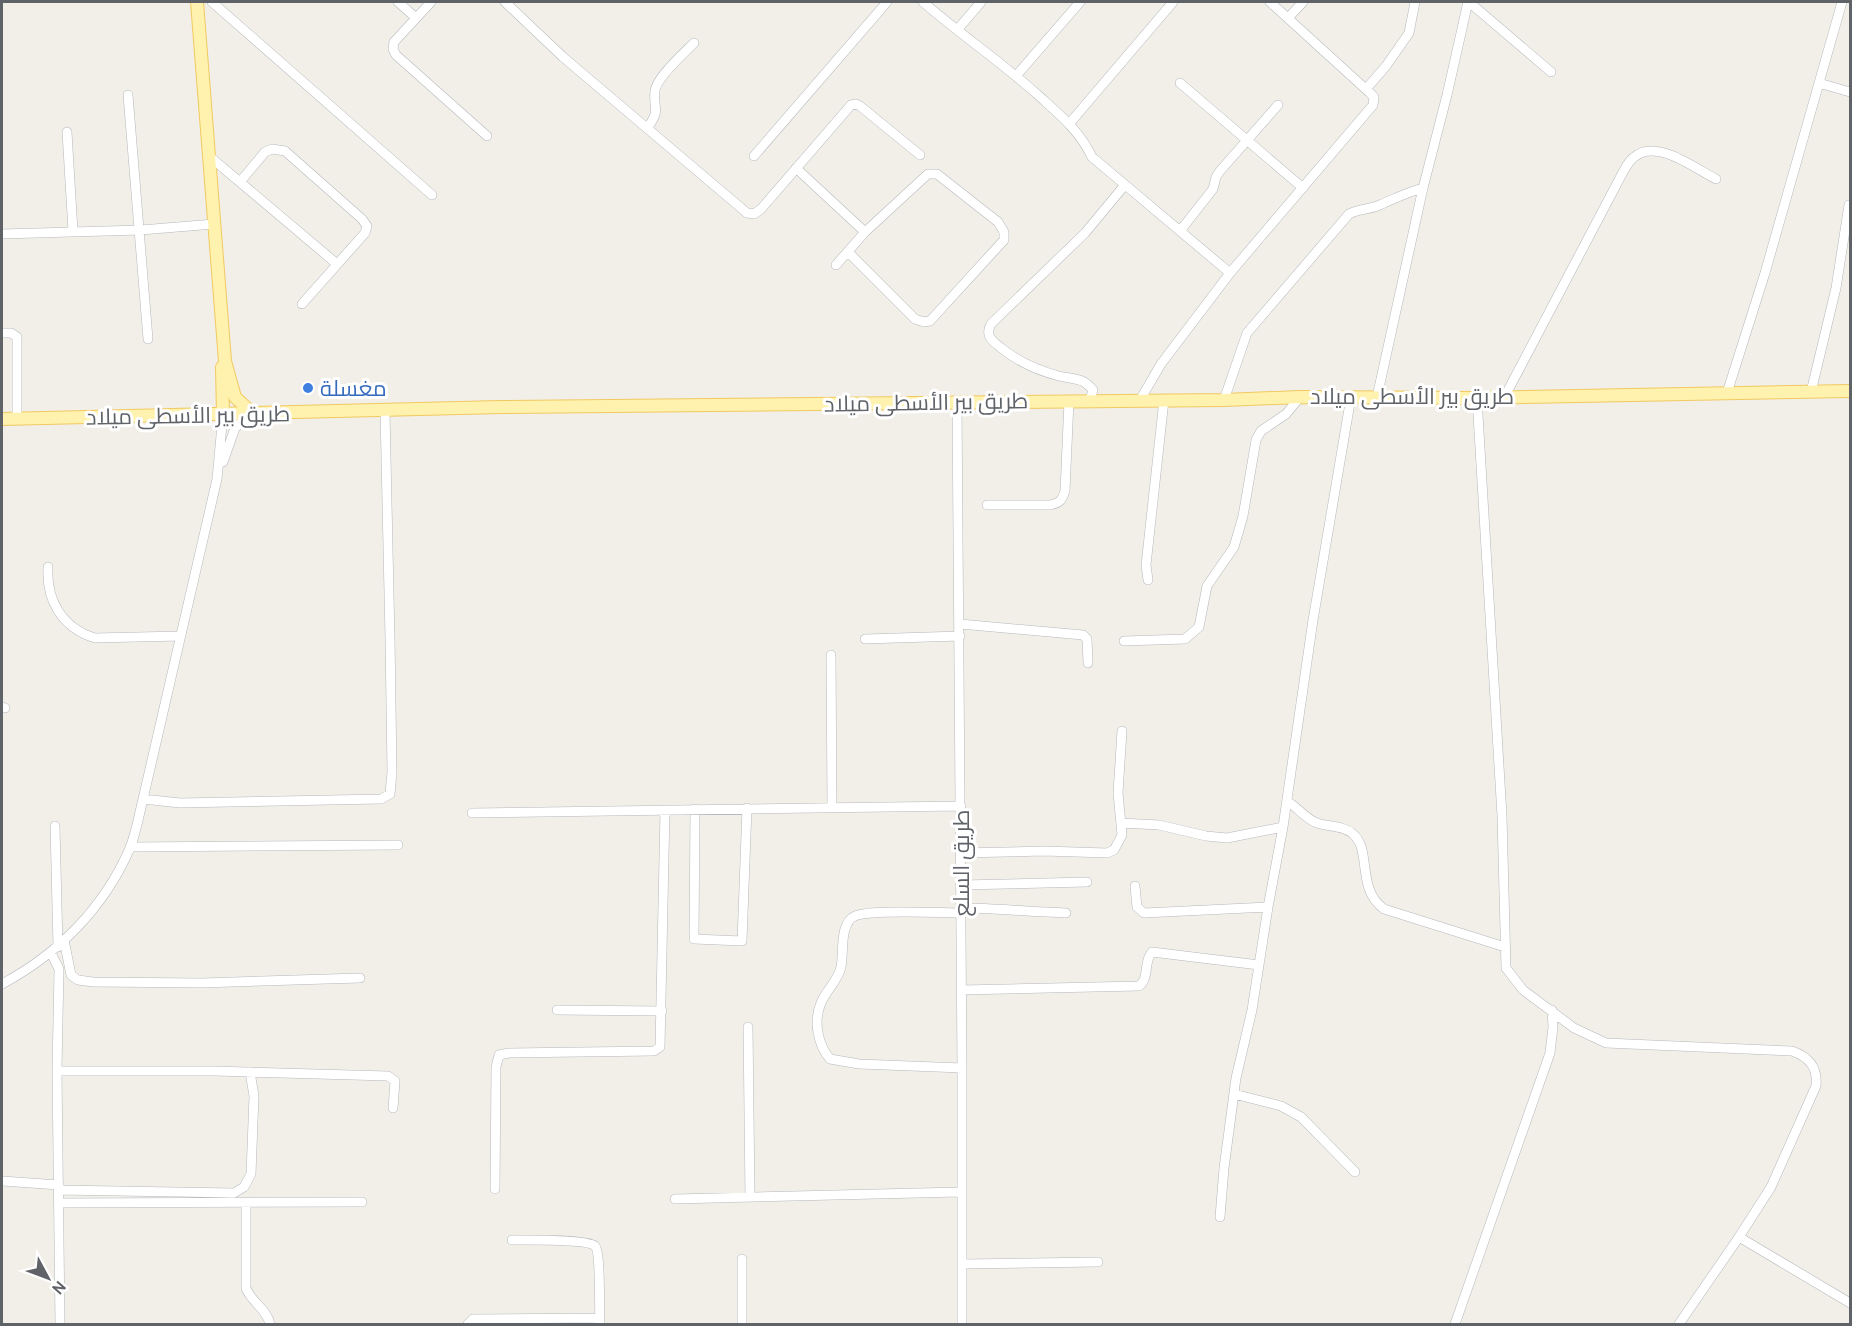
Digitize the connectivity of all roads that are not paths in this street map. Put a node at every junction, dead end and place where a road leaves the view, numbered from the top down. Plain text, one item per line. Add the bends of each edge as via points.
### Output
1 (197, 2) edge
2 (212, 2) edge
3 (398, 2) edge
4 (431, 2) edge
5 (505, 2) edge
6 (521, 2) edge
7 (887, 2) edge
8 (923, 2) edge
9 (981, 2) edge
10 (1080, 2) edge
11 (1173, 2) edge
12 (1270, 2) edge
13 (1303, 2) edge
14 (1415, 2) edge
15 (1469, 2) edge
16 (1842, 2) edge
17 (513, 9) junction
18 (416, 18) junction
19 (1288, 18) junction
20 (958, 29) junction
21 (694, 43) dead end
22 (1551, 72) dead end
23 (1016, 76) junction
24 (1180, 83) dead end
25 (1819, 83) junction
26 (1366, 89) junction
27 (1851, 92) edge
28 (128, 95) dead end
29 (1278, 105) dead end
30 (1070, 124) junction
31 (648, 128) junction
32 (67, 132) dead end
33 (487, 136) dead end
34 (1247, 141) junction
35 (920, 155) dead end
36 (209, 156) junction
37 (754, 156) dead end
38 (795, 168) junction
39 (1716, 179) dead end
40 (240, 182) junction
41 (1124, 186) junction
42 (1303, 188) junction
43 (1424, 188) junction
44 (432, 195) dead end
45 (1849, 205) dead end
46 (214, 224) junction
47 (141, 230) junction
48 (73, 231) junction
49 (1180, 231) junction
50 (865, 232) junction
51 (2, 234) edge
52 (848, 252) junction
53 (337, 264) junction
54 (836, 265) dead end
55 (1230, 273) junction
56 (302, 304) dead end
57 (2, 333) edge
58 (148, 339) dead end
59 (225, 361) junction
60 (1851, 391) edge
61 (1810, 392) junction
62 (1727, 393) junction
63 (1505, 396) junction
64 (1300, 397) junction
65 (1351, 397) junction
66 (1377, 397) junction
67 (1477, 398) junction
68 (1090, 400) junction
69 (1140, 400) junction
70 (1164, 400) junction
71 (1224, 400) junction
72 (1069, 401) junction
73 (957, 402) junction
74 (385, 411) junction
75 (252, 412) junction
76 (223, 414) junction
77 (17, 418) junction
78 (2, 419) edge
79 (217, 479) junction
80 (987, 505) dead end
81 (48, 567) dead end
82 (1148, 580) dead end
83 (960, 624) junction
84 (180, 636) junction
85 (960, 636) junction
86 (865, 639) dead end
87 (1124, 641) dead end
88 (831, 655) dead end
89 (1088, 663) dead end
90 (1122, 730) dead end
91 (143, 799) junction
92 (1287, 801) junction
93 (961, 806) junction
94 (832, 807) junction
95 (747, 808) junction
96 (695, 809) junction
97 (665, 810) junction
98 (472, 813) dead end
99 (1121, 823) junction
100 (55, 826) dead end
101 (1283, 827) junction
102 (398, 845) dead end
103 (130, 847) junction
104 (961, 853) junction
105 (1087, 882) dead end
106 (961, 885) junction
107 (1135, 886) dead end
108 (1268, 907) junction
109 (961, 910) junction
110 (1066, 913) dead end
111 (58, 947) junction
112 (1505, 947) junction
113 (1259, 965) junction
114 (360, 978) dead end
115 (2, 984) edge
116 (962, 990) junction
117 (557, 1010) dead end
118 (1552, 1010) junction
119 (662, 1011) junction
120 (748, 1027) dead end
121 (962, 1068) junction
122 (57, 1071) junction
123 (250, 1072) junction
124 (1234, 1094) junction
125 (393, 1108) dead end
126 (1355, 1172) dead end
127 (2, 1181) edge
128 (59, 1187) junction
129 (495, 1189) dead end
130 (960, 1192) junction
131 (750, 1198) junction
132 (675, 1199) dead end
133 (362, 1202) dead end
134 (59, 1203) junction
135 (246, 1203) junction
136 (1220, 1217) dead end
137 (1739, 1237) junction
138 (512, 1240) dead end
139 (742, 1259) dead end
140 (1098, 1262) dead end
141 (962, 1264) junction
142 (1851, 1304) edge
143 (600, 1321) edge
144 (502, 1322) edge
145 (60, 1324) edge
146 (270, 1324) edge
147 (468, 1324) edge
148 (742, 1324) edge
149 (962, 1324) edge
150 (1455, 1324) edge
151 (1679, 1324) edge

1 - 36 main road
2 - 44 street
3 - 18 street
4 - 18 street
5 - 17 street
6 - 17 street
7 - 37 street
8 - 20 street
9 - 20 street
10 - 23 street
11 - 30 street
12 - 19 street
13 - 19 street
14 - 26 street via 1402,44
15 - 22 street
15 - 43 street
16 - 25 street
17 - 31 street
18 - 33 street via 394,42 396,55
19 - 26 street
20 - 23 street
21 - 31 street via 659,80 654,91 657,112
23 - 30 street
24 - 34 street
25 - 27 street
25 - 62 street
26 - 42 street via 1374,98 1372,105
28 - 47 street
29 - 34 street
30 - 41 street via 1092,157
31 - 38 street via 747,213 761,209
32 - 48 street
34 - 42 street
34 - 49 street via 1220,171 1213,189
35 - 38 street via 856,104 847,109
36 - 40 street
36 - 46 main road
38 - 50 street
39 - 63 street via 1660,151 1646,150 1633,158
40 - 53 street
40 - 53 street via 265,152 285,151 367,226
41 - 49 street
41 - 68 street via 1085,233 988,329 991,340 1012,358 1036,370 1082,381 1093,390
42 - 55 street
43 - 66 street
43 - 71 street via 1349,214 1247,333
45 - 61 street via 1836,288
46 - 47 street
46 - 59 main road
47 - 48 street
47 - 58 street
48 - 51 street
49 - 55 street
50 - 52 street
50 - 52 street via 923,176 932,173 998,222 1005,232 1004,240 930,321 924,322 915,319
52 - 54 street
53 - 56 street
55 - 69 street via 1161,364
57 - 77 street via 17,337
59 - 75 main road via 236,397
59 - 76 main road
60 - 61 main road, طريق بير الأسطى ميلاد
61 - 62 main road, طريق بير الأسطى ميلاد
62 - 63 main road, طريق بير الأسطى ميلاد
63 - 67 main road, طريق بير الأسطى ميلاد
64 - 65 main road, طريق بير الأسطى ميلاد
64 - 71 main road, طريق بير الأسطى ميلاد
64 - 87 street via 1256,440 1234,547 1207,586 1199,627 1185,639
65 - 66 main road, طريق بير الأسطى ميلاد
65 - 92 street
66 - 67 main road, طريق بير الأسطى ميلاد
67 - 112 street via 1502,816
68 - 69 main road, طريق بير الأسطى ميلاد
68 - 72 main road, طريق بير الأسطى ميلاد
69 - 70 main road, طريق بير الأسطى ميلاد
70 - 71 main road, طريق بير الأسطى ميلاد
70 - 82 street via 1146,565
72 - 73 main road, طريق بير الأسطى ميلاد
72 - 80 street via 1063,500 1050,505
73 - 74 main road, طريق بير الأسطى ميلاد
73 - 83 street, طريق السلع
74 - 75 main road, طريق بير الأسطى ميلاد
74 - 91 street via 390,794 381,799 180,803
75 - 76 main road, طريق بير الأسطى ميلاد
75 - 79 street via 235,428
76 - 77 main road, طريق بير الأسطى ميلاد
76 - 79 street
77 - 78 main road, طريق بير الأسطى ميلاد
79 - 84 street
81 - 84 street via 47,585 54,606 82,634 94,638
83 - 85 street, طريق السلع
83 - 89 street via 1083,636 1087,639
84 - 91 street
85 - 86 street
85 - 93 street, طريق السلع
88 - 94 street
90 - 99 street via 1118,793
91 - 103 street
92 - 101 street
92 - 112 street via 1311,820 1354,834 1360,845 1369,891 1384,909
93 - 94 street
93 - 104 street, طريق السلع
94 - 95 street
95 - 96 street
95 - 96 street via 742,940 694,939
96 - 97 street
97 - 98 street
97 - 119 street
99 - 101 street via 1159,825 1227,838
99 - 104 street via 1118,844 1107,853
100 - 111 street
101 - 108 street
102 - 103 street
103 - 111 street via 99,903
104 - 106 street, طريق السلع
105 - 106 street
106 - 109 street, طريق السلع
107 - 108 street via 1137,907 1144,913
108 - 113 street
109 - 110 street via 998,908
109 - 116 street, طريق السلع
109 - 121 street via 855,916 844,934 838,976 821,1004 818,1035 826,1054 838,1062
111 - 114 street via 74,978 93,982
111 - 115 street
111 - 122 street
112 - 118 street via 1506,968 1514,981
113 - 116 street via 1152,952 1145,981 1139,986
113 - 124 street
116 - 121 street, طريق السلع
117 - 119 street
118 - 137 street via 1574,1028 1606,1043 1792,1051 1811,1062 1816,1069 1816,1086 1771,1187
118 - 150 street via 1550,1053
119 - 129 street via 661,1042 654,1051 499,1055
120 - 131 street
121 - 130 street, طريق السلع
122 - 123 street
122 - 128 street
123 - 125 street via 388,1076 395,1081
123 - 128 street via 254,1096 251,1174 241,1191
124 - 126 street via 1281,1106 1301,1118
124 - 136 street
127 - 128 street
128 - 134 street
130 - 131 street
130 - 141 street, طريق السلع
131 - 132 street
133 - 135 street
134 - 135 street
134 - 145 street
135 - 146 street via 246,1288
137 - 142 street
137 - 151 street
138 - 143 street via 593,1244 599,1263
139 - 148 street
140 - 141 street
141 - 149 street, طريق السلع
143 - 144 street
144 - 147 street via 473,1318

